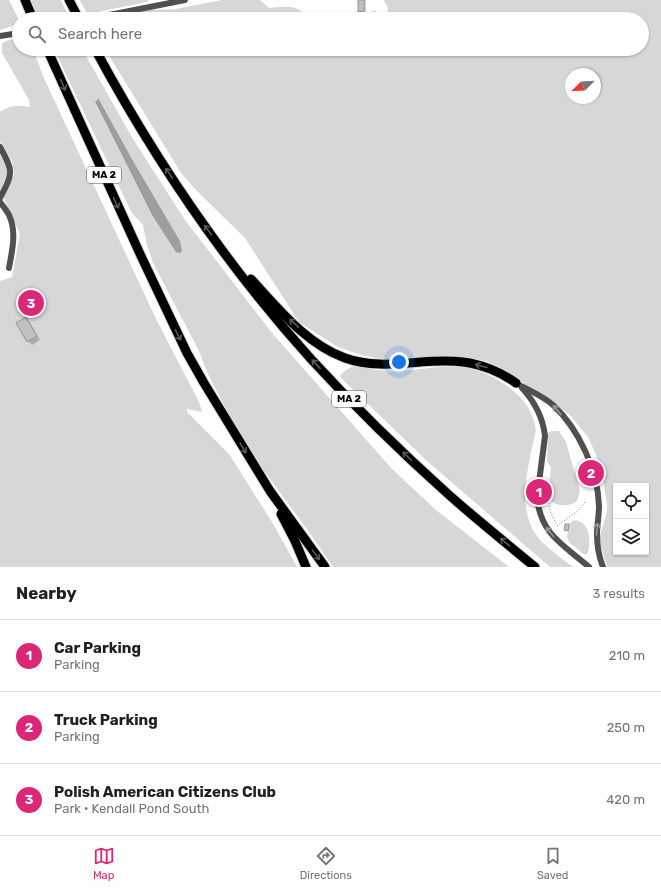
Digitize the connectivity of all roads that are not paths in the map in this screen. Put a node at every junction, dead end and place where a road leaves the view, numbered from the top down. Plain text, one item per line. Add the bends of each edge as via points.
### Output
1 (25, 0) edge
2 (185, 0) edge
3 (71, 3) edge
4 (30, 12) edge
5 (76, 12) edge
6 (124, 12) edge
7 (12, 34) edge
8 (0, 36) edge
9 (50, 56) edge
10 (98, 56) edge
11 (0, 147) edge
12 (0, 198) edge
13 (0, 202) edge
14 (218, 243) junction
15 (9, 268) dead end
16 (516, 383) junction
17 (270, 491) junction
18 (306, 567) edge
19 (325, 567) edge
20 (535, 567) edge
21 (589, 567) edge
22 (603, 567) edge

1 - 4 highway
2 - 6 street
3 - 5 highway
7 - 8 street
9 -> 17 highway, MA 2 via 179,337
14 -> 10 highway, MA 2 via 139,128
11 - 12 street via 11,170 10,179
13 - 15 street via 9,215 13,229 14,243
16 -> 14 highway via 488,368 462,362 376,364 333,353 308,337 293,323
20 -> 14 highway, MA 2 via 443,489 336,385 287,332
21 -> 16 street via 552,535 543,521 537,498 544,427 534,404
22 -> 16 street via 597,540 597,492 584,449 553,405
17 - 18 highway
17 -> 19 highway, MA 2

